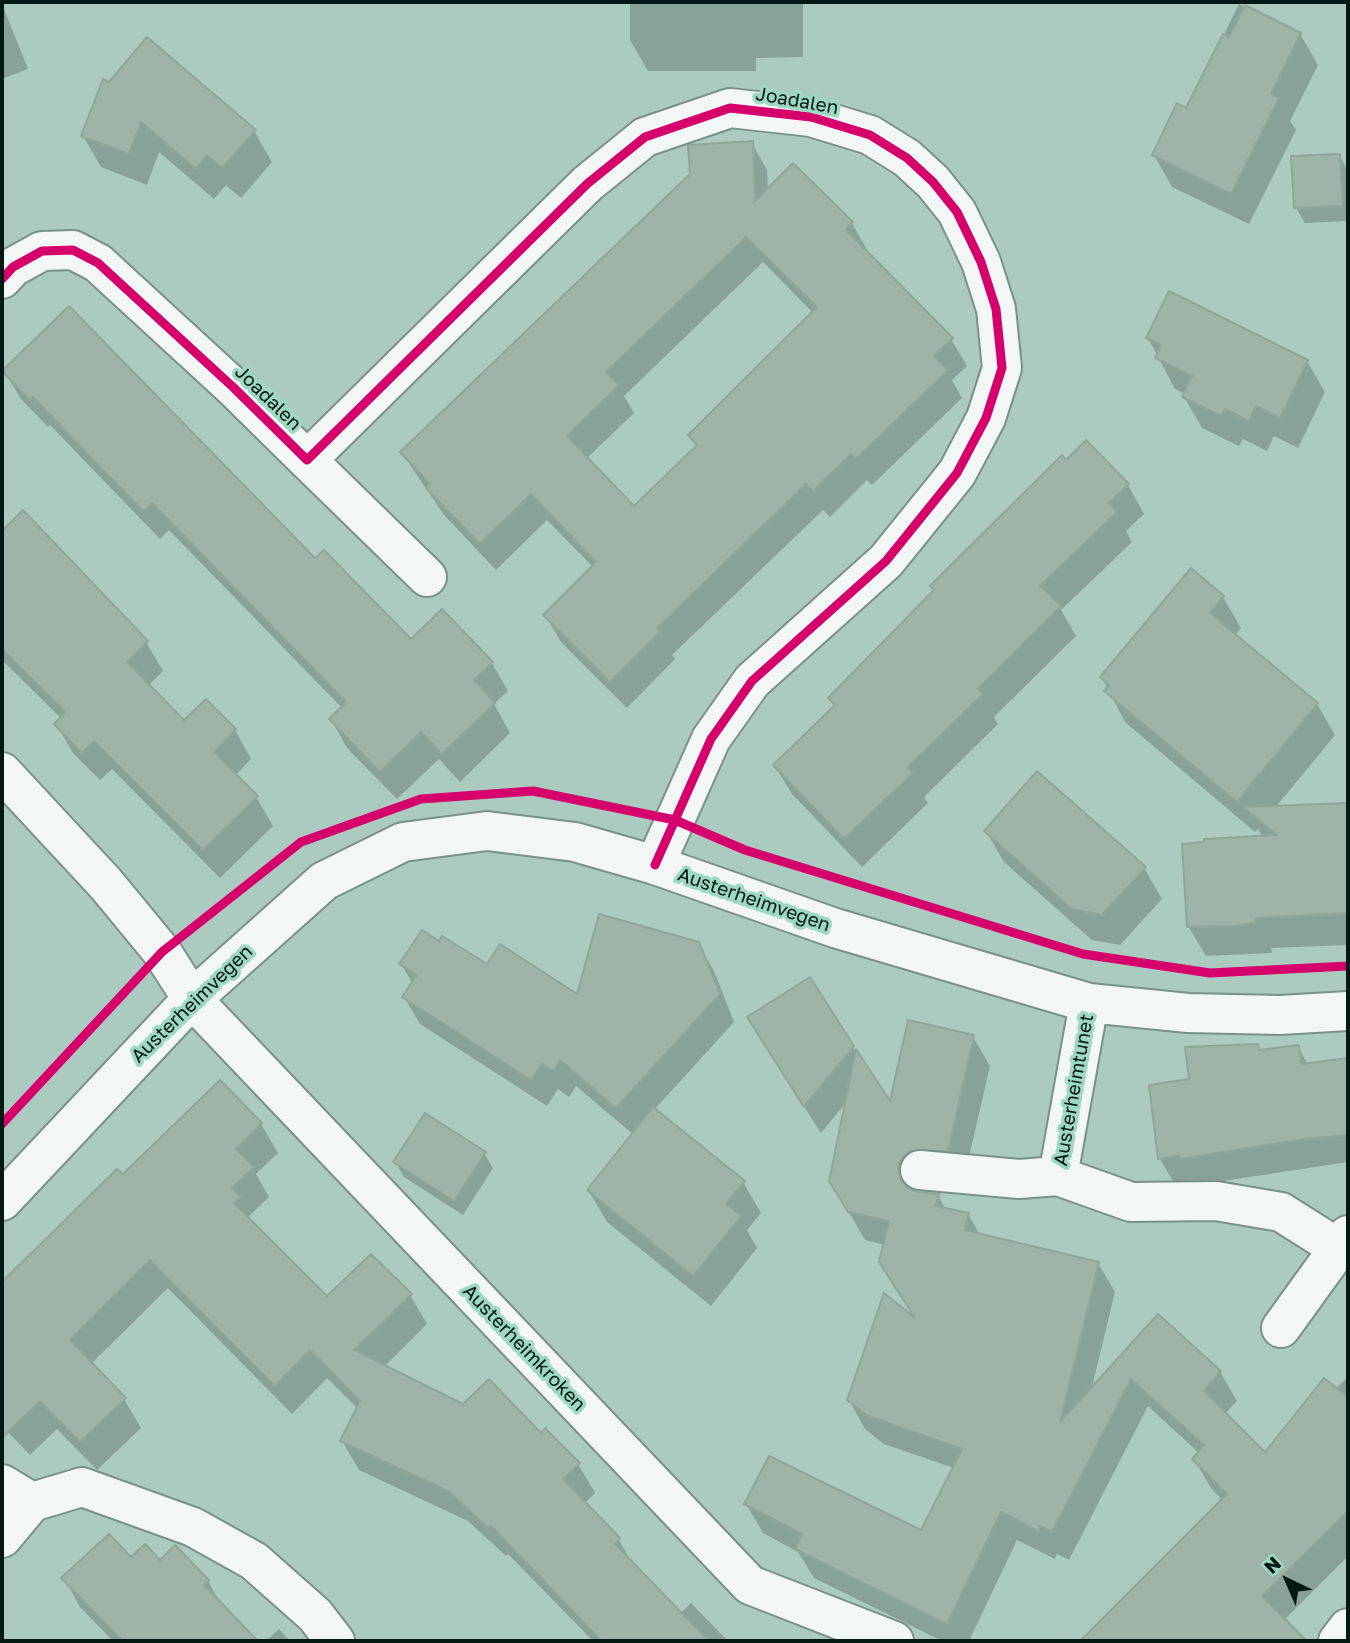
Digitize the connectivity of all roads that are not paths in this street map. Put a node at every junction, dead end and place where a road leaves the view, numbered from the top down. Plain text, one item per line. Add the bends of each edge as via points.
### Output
1 (2, 279) edge
2 (307, 460) junction
3 (427, 577) dead end
4 (2, 772) edge
5 (655, 865) junction
6 (192, 999) junction
7 (1090, 1003) junction
8 (1348, 1011) edge
9 (920, 1170) dead end
10 (1058, 1176) junction
11 (2, 1201) edge
12 (1343, 1242) edge
13 (1281, 1328) dead end
14 (17, 1493) edge
15 (2, 1538) edge
16 (1348, 1628) edge
17 (335, 1641) edge
18 (894, 1641) edge
19 (1338, 1641) edge

1 - 2 street, Joadalen via 13,267 42,251 73,250 98,263
2 - 3 street, Joadalen
2 - 5 street, Joadalen via 587,184 645,137 730,108 811,117 870,135 933,182 957,212 981,262 996,309 1002,368 986,418 957,473 886,561 752,681 710,739
4 - 6 street via 106,884 162,952
5 - 6 street, Austerheimvegen via 575,842 487,831 404,842 324,881
5 - 7 street, Austerheimvegen via 835,928
6 - 11 street, Austerheimvegen
6 - 18 street, Austerheimkroken via 750,1585
7 - 8 street, Austerheimvegen via 1188,1013
7 - 10 street, Austerheimtunet
9 - 10 street, Austerheimtunet via 1019,1179
10 - 12 street, Austerheimtunet via 1131,1202 1216,1201 1281,1212
12 - 13 street, Austerheimtunet
14 - 15 street
14 - 17 street via 82,1488 193,1527 254,1561 315,1615
16 - 19 street

